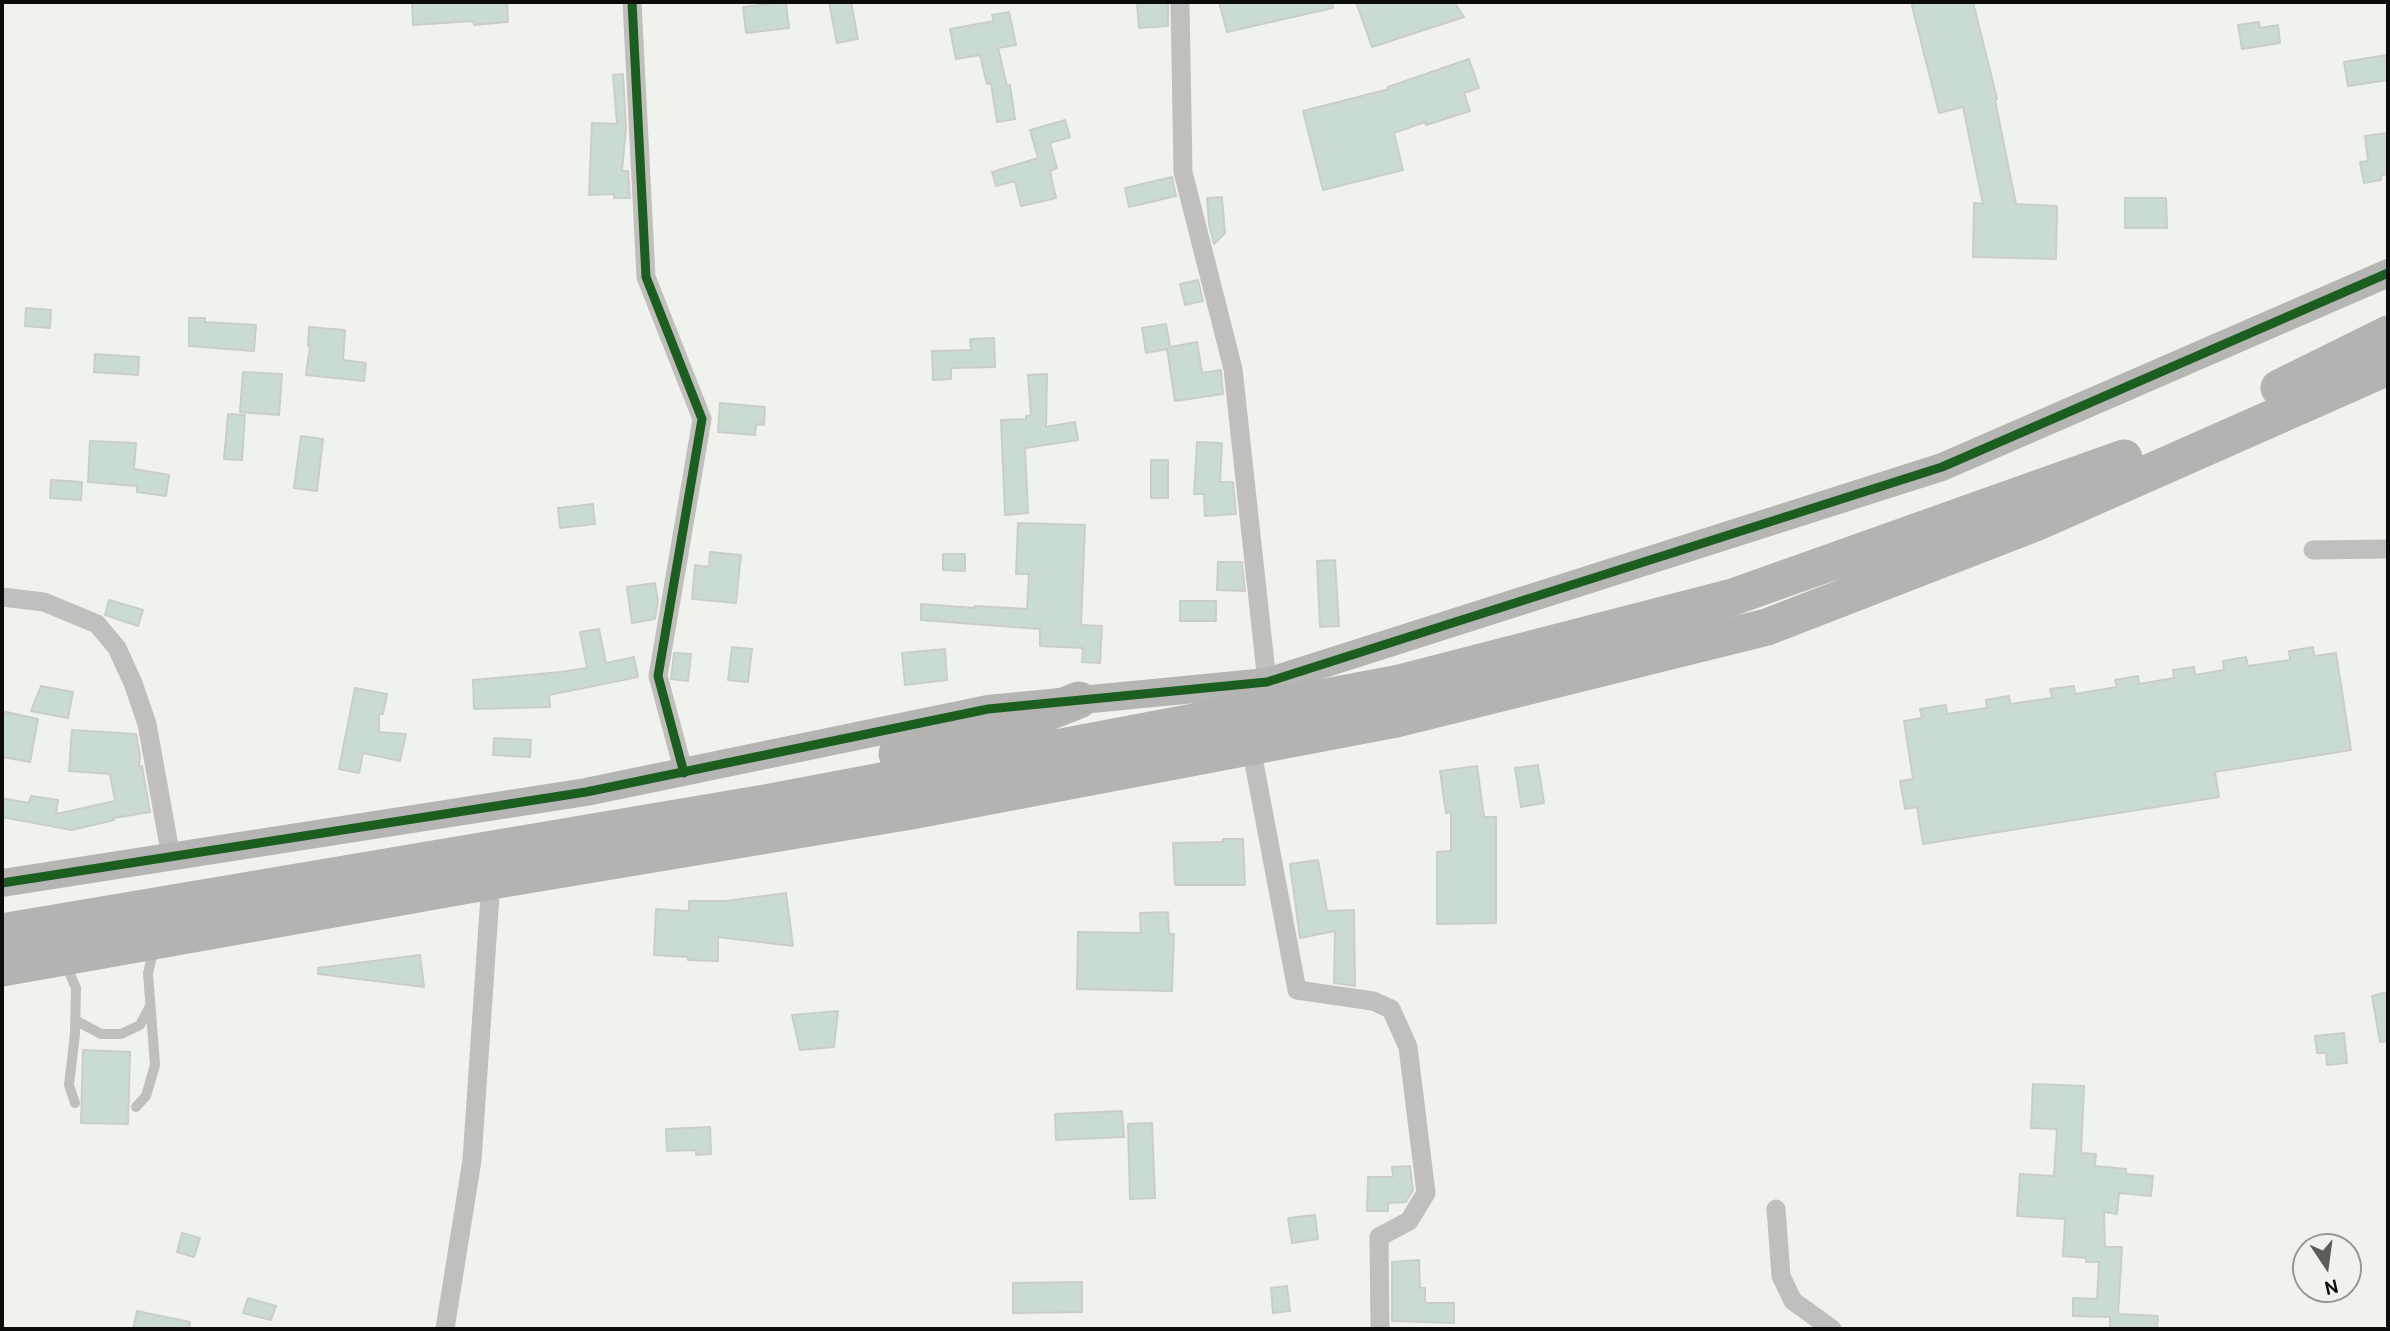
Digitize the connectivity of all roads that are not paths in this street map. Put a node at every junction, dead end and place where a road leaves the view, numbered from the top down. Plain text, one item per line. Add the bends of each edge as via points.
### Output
1 (632, 2) edge
2 (1180, 2) edge
3 (2388, 273) edge
4 (2388, 334) edge
5 (2388, 367) edge
6 (2388, 549) edge
7 (2313, 550) dead end
8 (2, 597) edge
9 (1267, 682) junction
10 (1079, 700) junction
11 (1251, 747) junction
12 (684, 773) junction
13 (765, 803) junction
14 (171, 857) junction
15 (491, 881) junction
16 (2, 883) edge
17 (2, 932) edge
18 (155, 940) junction
19 (62, 957) junction
20 (2, 968) edge
21 (149, 1007) junction
22 (75, 1020) junction
23 (75, 1103) dead end
24 (136, 1107) dead end
25 (1776, 1209) dead end
26 (445, 1329) edge
27 (1380, 1329) edge
28 (1832, 1329) edge

1 - 12 street via 646,277 702,419 658,676
2 - 9 street via 1183,172 1233,369
3 - 9 street via 1942,467
4 - 13 highway via 2311,374 2105,466 1732,597 1400,683
5 - 11 highway via 2035,523 1767,627 1396,719
6 - 7 street
8 - 14 street via 44,602 97,624 117,648 147,724
9 - 10 street
10 - 12 street via 988,709
10 - 13 highway via 1013,726 860,763
11 - 15 highway via 911,811
11 - 27 street via 1297,990 1373,1001 1391,1009 1408,1047 1426,1192 1409,1221 1378,1237
12 - 14 street
13 - 17 highway
14 - 16 street
15 - 18 highway
15 - 26 street via 472,1160
18 - 19 highway
18 - 21 lane via 148,973
19 - 20 highway
19 - 22 lane via 76,988
21 - 22 lane via 140,1025 121,1034 101,1034
21 - 24 lane via 155,1065 146,1096
22 - 23 lane via 69,1085
25 - 28 street via 1782,1276 1793,1301

